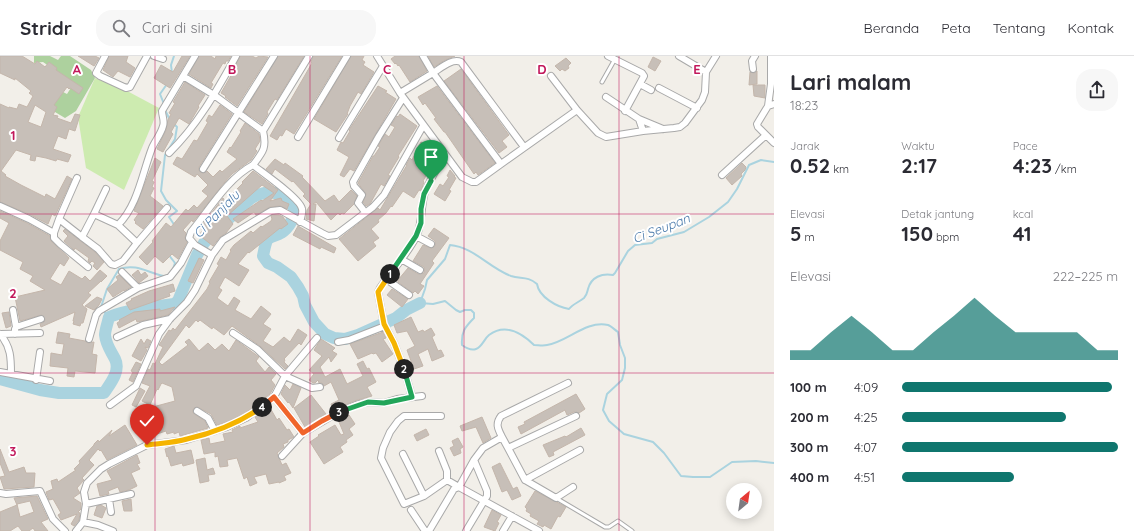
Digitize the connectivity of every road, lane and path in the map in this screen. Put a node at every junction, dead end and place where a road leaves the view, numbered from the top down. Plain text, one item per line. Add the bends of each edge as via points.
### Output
1 (105, 56) edge
2 (147, 56) edge
3 (154, 56) edge
4 (195, 56) edge
5 (236, 56) edge
6 (274, 56) edge
7 (309, 56) edge
8 (347, 56) edge
9 (377, 56) edge
10 (422, 56) edge
11 (608, 56) edge
12 (679, 56) edge
13 (716, 56) edge
14 (755, 56) edge
15 (771, 56) edge
16 (163, 59) dead end
17 (615, 60) junction
18 (383, 66) junction
19 (752, 69) dead end
20 (706, 72) junction
21 (433, 73) junction
22 (183, 76) junction
23 (551, 76) dead end
24 (602, 82) dead end
25 (640, 84) junction
26 (659, 88) dead end
27 (651, 90) dead end
28 (214, 95) junction
29 (401, 96) junction
30 (606, 97) dead end
31 (771, 105) edge
32 (697, 108) junction
33 (577, 110) junction
34 (625, 111) junction
35 (239, 113) junction
36 (639, 119) junction
37 (423, 126) junction
38 (665, 130) junction
39 (263, 131) junction
40 (643, 131) junction
41 (766, 135) junction
42 (298, 137) dead end
43 (339, 138) dead end
44 (774, 143) edge
45 (524, 147) junction
46 (169, 153) dead end
47 (445, 155) junction
48 (501, 164) junction
49 (253, 165) junction
50 (203, 169) dead end
51 (722, 175) dead end
52 (77, 178) dead end
53 (106, 189) dead end
54 (0, 206) edge
55 (167, 208) dead end
56 (365, 212) junction
57 (94, 214) junction
58 (59, 219) junction
59 (300, 221) junction
60 (118, 225) junction
61 (54, 232) junction
62 (416, 236) junction
63 (82, 237) junction
64 (137, 242) junction
65 (194, 244) junction
66 (431, 244) dead end
67 (212, 255) junction
68 (401, 259) junction
69 (88, 267) dead end
70 (420, 270) dead end
71 (122, 272) dead end
72 (386, 279) junction
73 (138, 288) junction
74 (409, 295) dead end
75 (13, 310) dead end
76 (41, 319) dead end
77 (170, 319) junction
78 (384, 325) junction
79 (15, 331) junction
80 (40, 333) dead end
81 (233, 333) dead end
82 (0, 334) edge
83 (117, 337) dead end
84 (317, 338) dead end
85 (89, 339) dead end
86 (338, 342) dead end
87 (40, 352) dead end
88 (0, 372) edge
89 (12, 374) junction
90 (285, 376) junction
91 (36, 380) junction
92 (50, 381) dead end
93 (568, 383) dead end
94 (320, 387) dead end
95 (422, 396) dead end
96 (274, 397) junction
97 (412, 397) junction
98 (110, 405) dead end
99 (197, 411) dead end
100 (441, 416) dead end
101 (576, 416) dead end
102 (215, 431) junction
103 (303, 433) junction
104 (502, 437) junction
105 (508, 448) junction
106 (580, 450) dead end
107 (439, 452) dead end
108 (403, 454) dead end
109 (282, 456) dead end
110 (474, 460) junction
111 (447, 480) junction
112 (525, 480) junction
113 (459, 487) junction
114 (573, 487) dead end
115 (0, 493) edge
116 (131, 494) dead end
117 (424, 496) junction
118 (556, 498) junction
119 (109, 499) junction
120 (484, 500) junction
121 (86, 504) junction
122 (411, 510) dead end
123 (111, 512) dead end
124 (512, 516) junction
125 (83, 522) junction
126 (65, 531) edge
127 (76, 531) edge
128 (113, 531) edge
129 (425, 531) edge
130 (429, 531) edge
131 (466, 531) edge
132 (503, 531) edge
133 (538, 531) edge
134 (632, 531) edge

1 - 2 street via 96,73 104,79 128,88
3 - 16 street
4 - 22 street
5 - 28 street
6 - 35 street
7 - 39 street
8 - 42 street
9 - 18 street
10 - 21 street
11 - 17 street
12 - 20 street
13 - 20 street
14 - 19 street
15 - 31 street
17 - 24 lane
17 - 25 street via 642,74 644,76
18 - 29 street
18 - 43 street
20 - 32 street via 705,92
21 - 29 street
21 - 45 street via 453,61 460,62
21 - 48 street
22 - 28 street
22 - 60 street via 164,106 163,128 152,148 127,215
23 - 33 street
25 - 27 street
25 - 34 street
26 - 32 street
28 - 35 street
28 - 46 street via 182,141
29 - 37 street
29 - 56 street via 353,182 362,195 358,203
30 - 34 street
31 - 41 street via 757,124
32 - 38 street via 685,123
33 - 40 street via 602,136
33 - 45 street
34 - 36 street
35 - 39 street
35 - 50 street
36 - 38 street
36 - 40 street
37 - 47 street
37 - 56 street via 384,195
38 - 40 street
39 - 49 street via 265,146
41 - 44 street
41 - 51 street
45 - 48 street
47 - 48 street via 462,177 472,182 476,182
47 - 62 street via 424,194 421,223
49 - 59 street via 281,186 300,205
49 - 65 street via 229,184 191,232 189,238
52 - 58 street
53 - 57 street
54 - 61 street
55 - 64 street
56 - 59 street via 336,235 328,236
57 - 60 street
57 - 63 street
58 - 61 street
58 - 63 street
59 - 67 street via 280,210 271,211 224,240
60 - 64 street
61 - 69 street via 54,238
62 - 66 street
62 - 68 street
63 - 64 street via 115,265 123,261
65 - 67 street
65 - 73 street via 170,277
67 - 77 street via 195,290
68 - 70 street
68 - 72 street
71 - 73 street
72 - 74 street
72 - 78 street via 378,292
73 - 85 street via 99,311
75 - 79 street
76 - 79 street
77 - 83 street via 143,326
77 - 98 street via 159,334 136,386
78 - 86 street
78 - 97 street via 394,343
79 - 80 street
79 - 82 street
81 - 90 street via 257,349
82 - 89 street via 11,356
84 - 90 street
87 - 91 street
88 - 89 street
89 - 91 street
90 - 94 street via 312,388
90 - 96 street
91 - 92 street
93 - 104 street via 501,416 497,427
95 - 97 street
96 - 102 street via 246,418
96 - 103 street
97 - 103 street via 356,405
99 - 102 street via 208,418
100 - 117 street via 404,416 390,432 381,454 404,504
101 - 105 street
102 - 121 street via 186,440 147,445 109,464 88,480 84,492
103 - 109 street
104 - 105 street
104 - 110 street via 483,448
105 - 112 street
106 - 112 street
107 - 111 street via 447,470
108 - 117 street
110 - 113 street
110 - 120 street via 487,491
111 - 113 street
111 - 117 street
112 - 118 street
113 - 120 street
113 - 130 street via 454,489
114 - 118 street
115 - 126 street via 40,490 53,519
116 - 119 street
118 - 134 lane via 605,527 618,521
119 - 121 street
119 - 123 street
120 - 124 street
120 - 131 street
121 - 125 street
122 - 129 street
124 - 132 street
124 - 133 street
125 - 127 street
125 - 128 street

